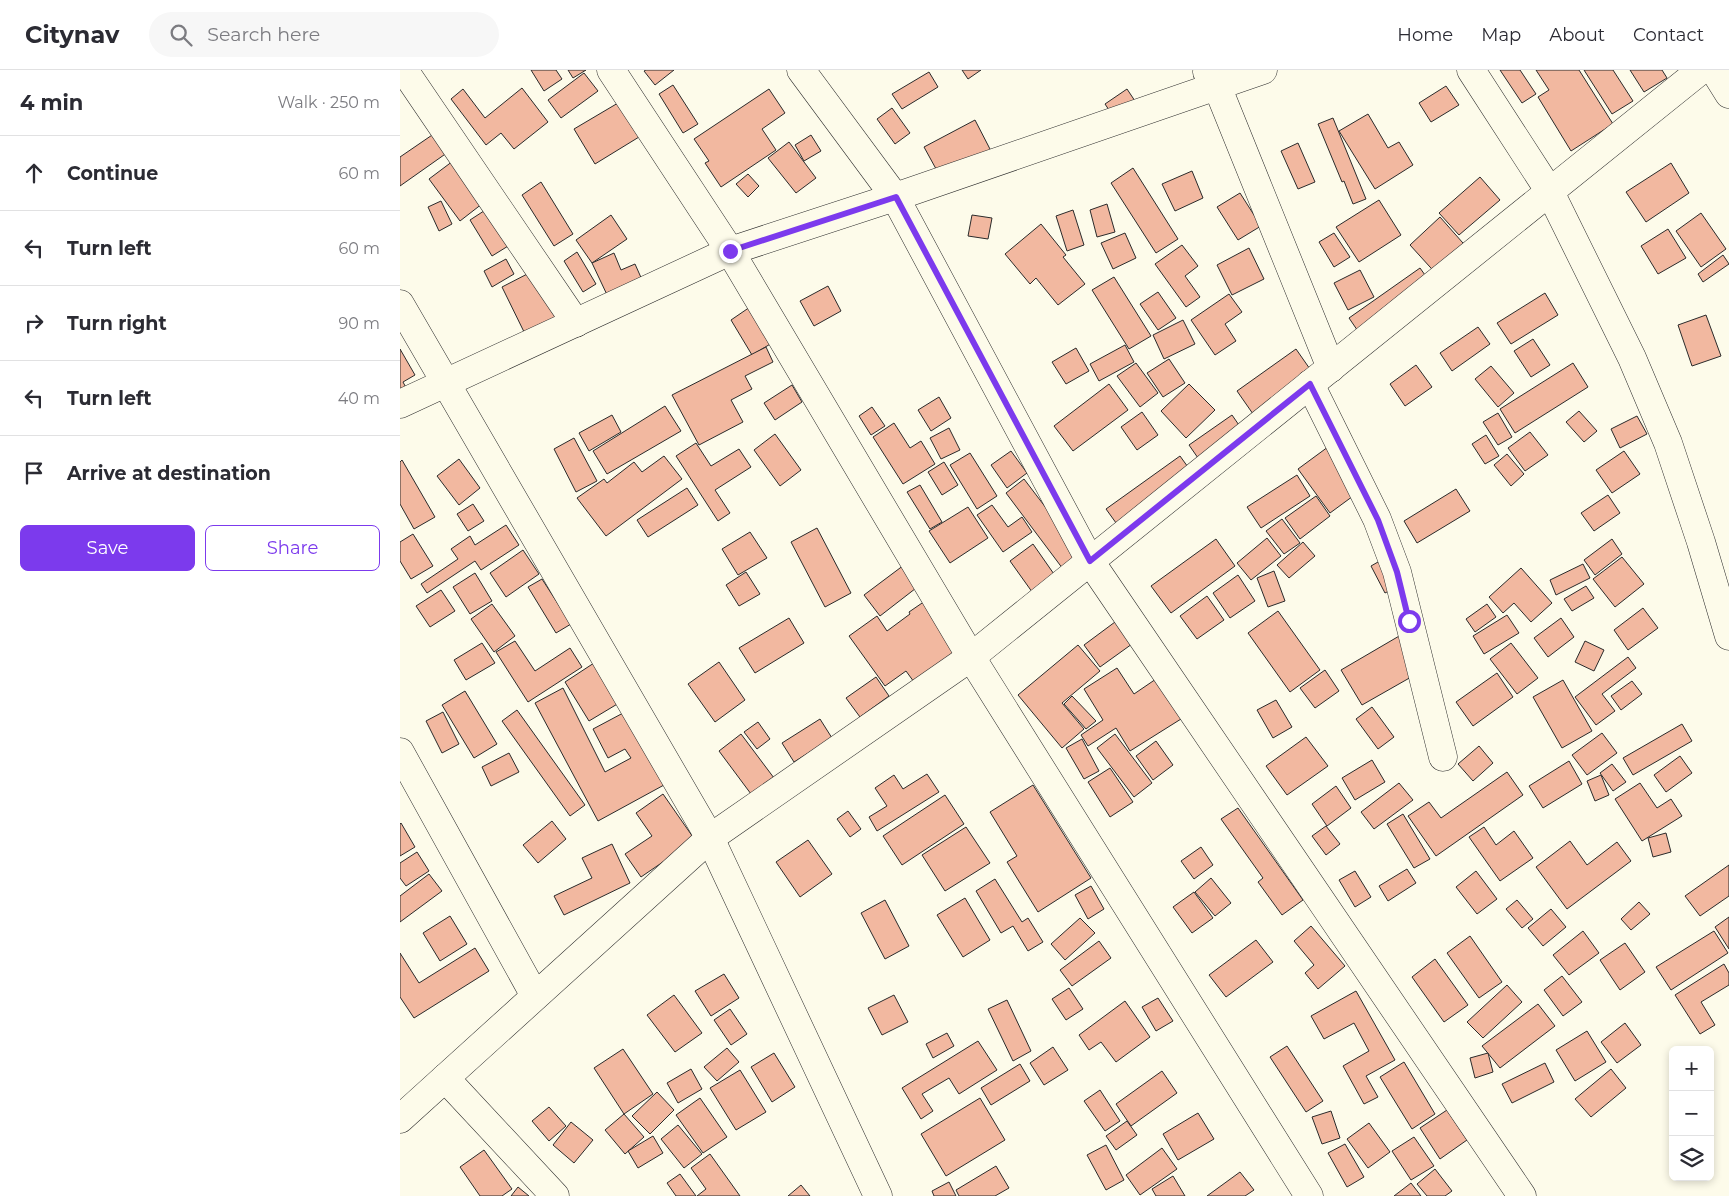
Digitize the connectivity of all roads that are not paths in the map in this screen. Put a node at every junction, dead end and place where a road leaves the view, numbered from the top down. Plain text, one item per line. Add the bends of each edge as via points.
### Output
1 (404, 70) edge
2 (611, 70) edge
3 (801, 70) edge
4 (1263, 70) edge
5 (1471, 70) edge
6 (1701, 70) edge
7 (1714, 70) edge
8 (1211, 78) edge
9 (1729, 94) edge
10 (1550, 192) junction
11 (896, 197) junction
12 (730, 251) junction
13 (400, 304) edge
14 (576, 323) junction
15 (1320, 376) junction
16 (446, 384) junction
17 (400, 404) edge
18 (1090, 561) junction
19 (1729, 636) edge
20 (971, 657) junction
21 (400, 752) edge
22 (1443, 757) dead end
23 (710, 838) junction
24 (535, 996) junction
25 (445, 1078) junction
26 (400, 1119) edge
27 (555, 1196) edge
28 (878, 1196) edge
29 (1309, 1196) edge
30 (1522, 1196) edge

1 - 14 street
2 - 12 street
3 - 11 street
4 - 8 street
5 - 10 street
6 - 10 street
7 - 9 street
8 - 11 street
8 - 15 street
10 - 15 street
10 - 19 street via 1632,358 1668,443
11 - 12 street
11 - 18 street
12 - 14 street
12 - 20 street
13 - 16 street
14 - 16 street
15 - 18 street
15 - 22 street via 1397,572
16 - 17 street
16 - 23 street
18 - 20 street
18 - 30 street
20 - 23 street
20 - 29 street
21 - 24 street
23 - 24 street
23 - 28 street
24 - 25 street
25 - 26 street
25 - 27 street

